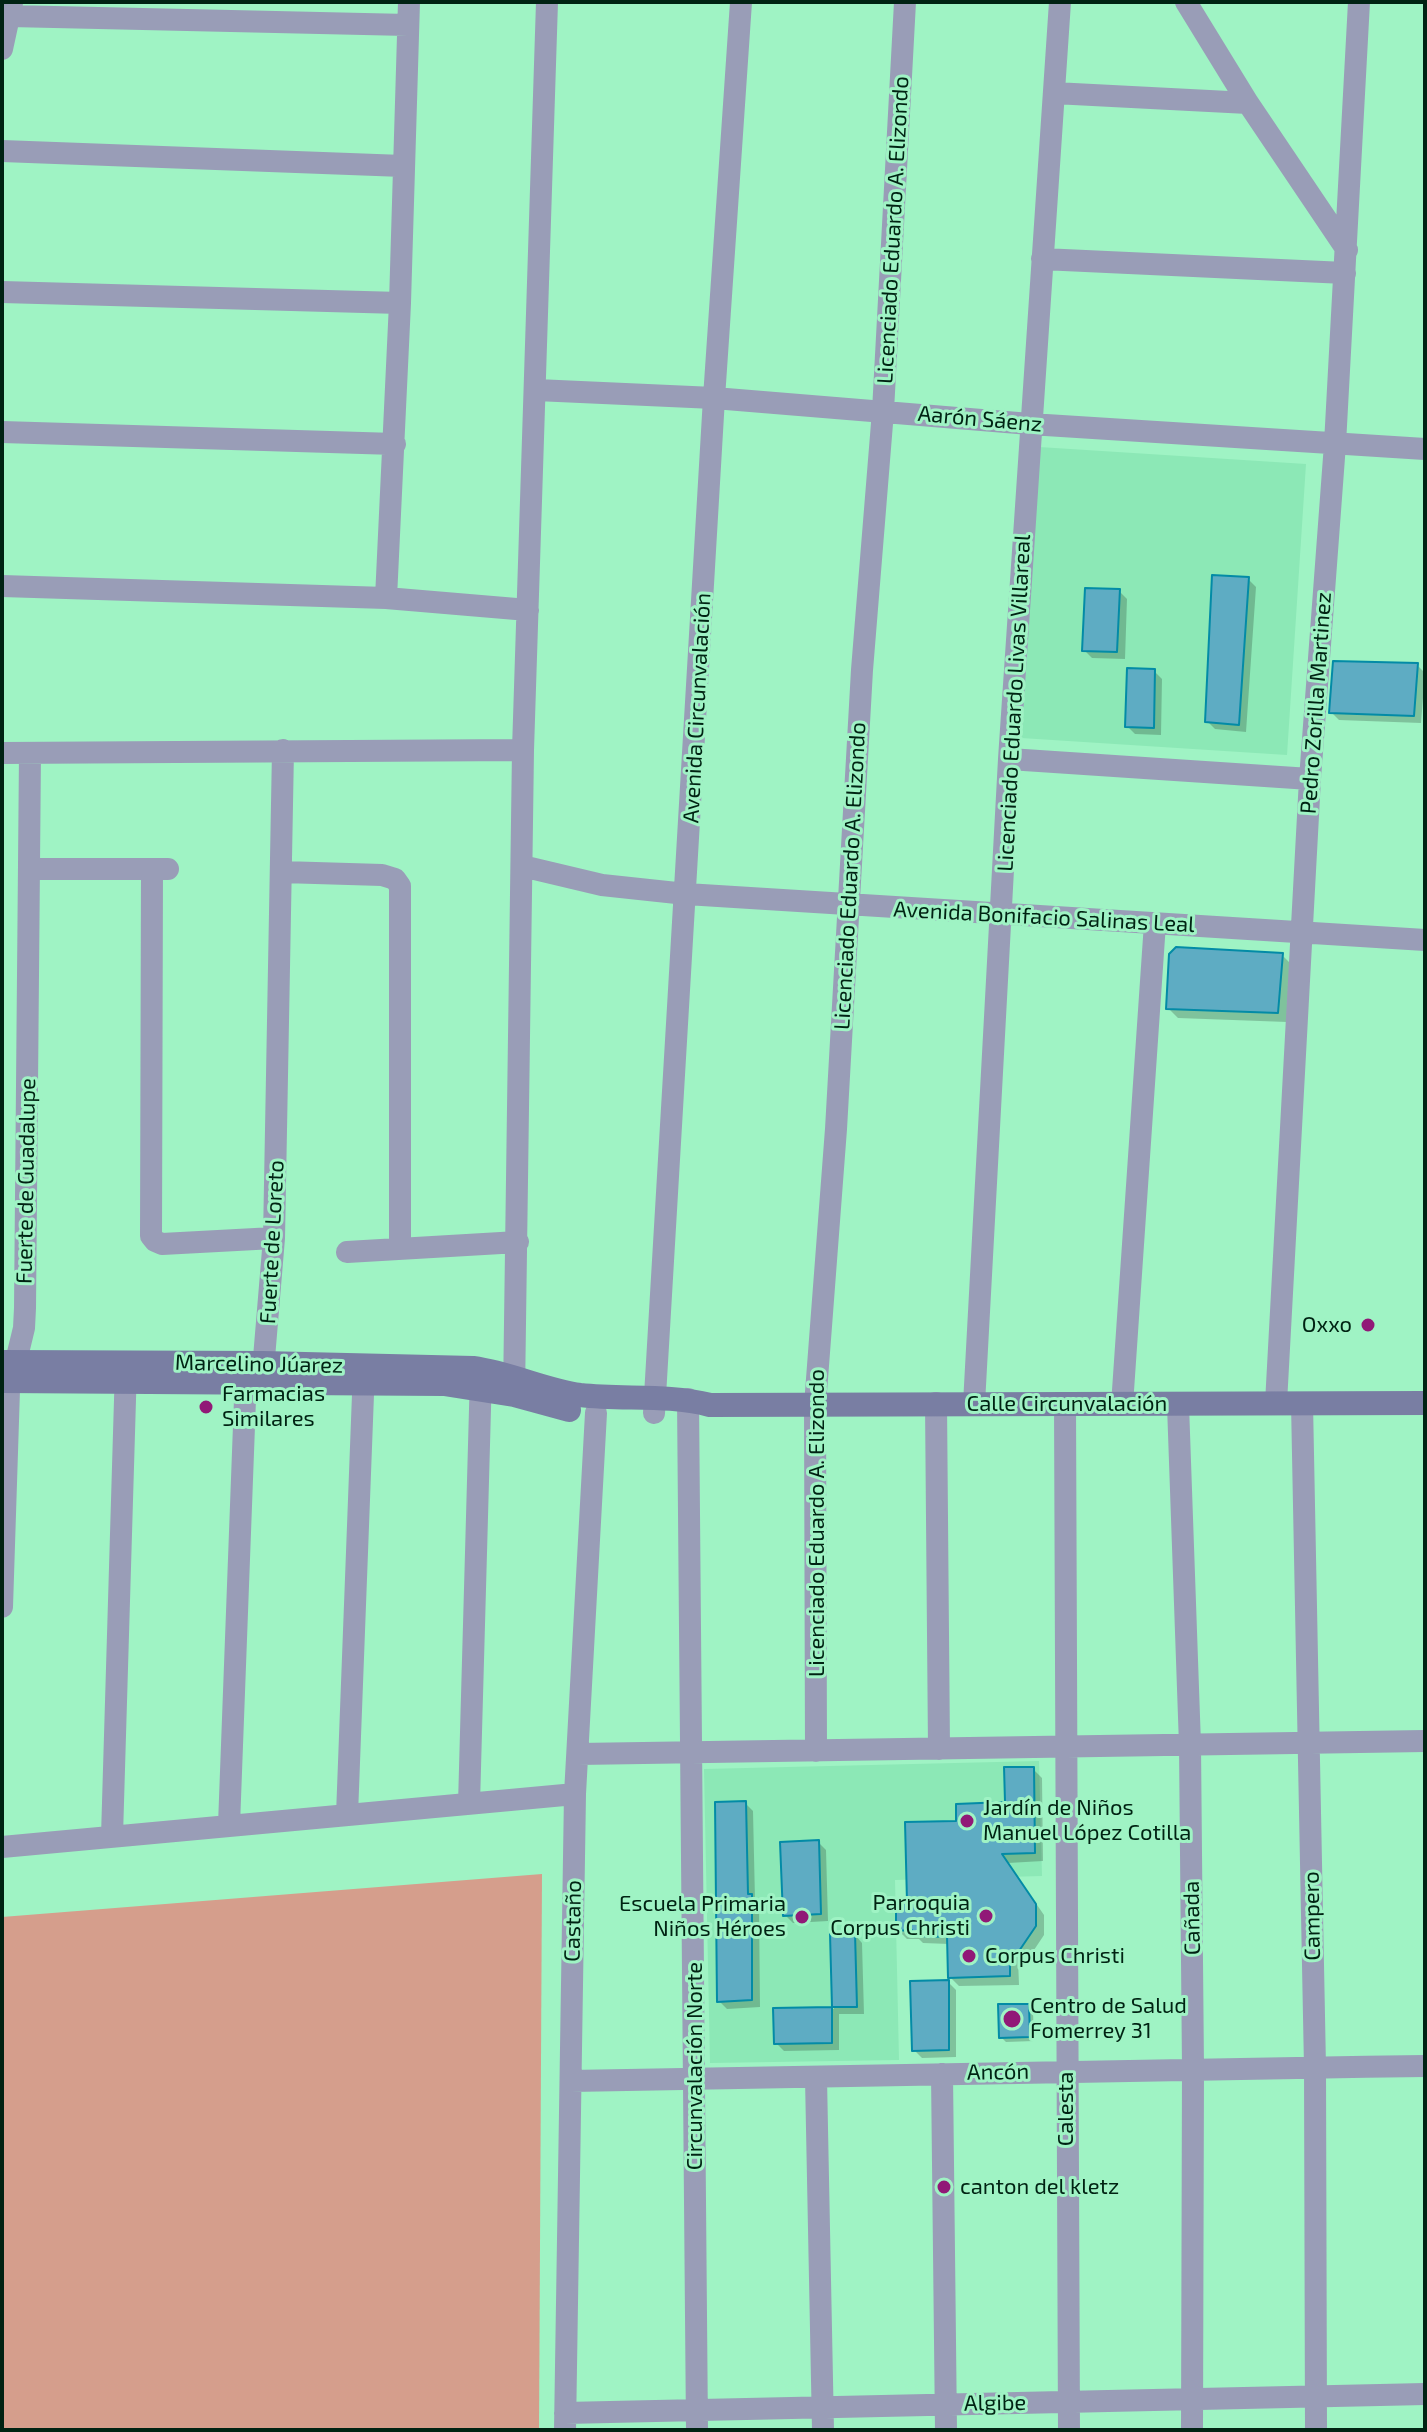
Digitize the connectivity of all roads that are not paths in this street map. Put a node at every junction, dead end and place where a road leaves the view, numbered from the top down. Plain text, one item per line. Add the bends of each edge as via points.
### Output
1 (409, 2) edge
2 (547, 2) edge
3 (741, 2) edge
4 (905, 2) edge
5 (1060, 2) edge
6 (1186, 2) edge
7 (1359, 2) edge
8 (11, 9) edge
9 (408, 25) junction
10 (2, 49) edge
11 (1054, 93) junction
12 (1248, 103) junction
13 (2, 151) edge
14 (403, 166) junction
15 (1347, 250) junction
16 (1042, 259) junction
17 (1345, 273) junction
18 (2, 292) edge
19 (400, 303) junction
20 (536, 390) junction
21 (714, 398) junction
22 (883, 411) junction
23 (1030, 424) junction
24 (2, 432) edge
25 (395, 444) junction
26 (1335, 444) junction
27 (1425, 449) edge
28 (2, 586) edge
29 (386, 598) junction
30 (528, 610) junction
31 (283, 750) junction
32 (523, 750) junction
33 (2, 753) edge
34 (30, 753) junction
35 (1009, 759) junction
36 (1310, 779) junction
37 (522, 866) junction
38 (30, 869) junction
39 (282, 872) junction
40 (686, 894) junction
41 (848, 906) junction
42 (1002, 915) junction
43 (1155, 923) junction
44 (1303, 932) junction
45 (1425, 940) edge
46 (13, 1238) edge
47 (274, 1238) junction
48 (518, 1242) junction
49 (400, 1247) junction
50 (347, 1252) dead end
51 (7, 1371) edge
52 (126, 1372) junction
53 (256, 1372) junction
54 (364, 1374) junction
55 (481, 1379) junction
56 (514, 1386) junction
57 (936, 1403) junction
58 (1276, 1403) junction
59 (1302, 1403) junction
60 (1425, 1403) edge
61 (974, 1404) junction
62 (1065, 1404) junction
63 (815, 1405) junction
64 (1122, 1405) junction
65 (1178, 1405) junction
66 (654, 1406) junction
67 (695, 1406) junction
68 (596, 1413) junction
69 (2, 1607) edge
70 (1425, 1741) edge
71 (1308, 1742) junction
72 (1190, 1745) junction
73 (1066, 1747) junction
74 (939, 1749) junction
75 (816, 1751) junction
76 (691, 1753) junction
77 (578, 1754) junction
78 (575, 1794) junction
79 (469, 1804) junction
80 (347, 1815) junction
81 (229, 1825) junction
82 (112, 1836) junction
83 (2, 1847) edge
84 (1425, 2066) edge
85 (1315, 2067) junction
86 (1193, 2068) junction
87 (1066, 2070) junction
88 (942, 2074) junction
89 (816, 2078) junction
90 (695, 2080) junction
91 (571, 2081) junction
92 (1425, 2394) edge
93 (1316, 2398) junction
94 (1193, 2400) junction
95 (1069, 2402) junction
96 (945, 2404) junction
97 (823, 2407) junction
98 (696, 2420) edge
99 (565, 2422) edge
100 (823, 2430) edge
101 (946, 2430) edge
102 (1069, 2430) edge
103 (1192, 2430) edge
104 (1316, 2430) edge

1 - 9 street
2 - 20 street
3 - 21 street, Avenida Circunvalación
4 - 22 street, Licenciado Eduardo A. Elizondo
5 - 11 street, Licenciado Eduardo Livas Villareal
6 - 12 street
7 - 15 street, Pedro Zorilla Martinez
8 - 9 street
8 - 10 street
9 - 14 street
11 - 12 street
11 - 16 street, Licenciado Eduardo Livas Villareal
12 - 15 street
13 - 14 street
14 - 19 street
15 - 17 street, Pedro Zorilla Martinez
16 - 17 street
16 - 23 street, Licenciado Eduardo Livas Villareal
17 - 26 street, Pedro Zorilla Martinez
18 - 19 street
19 - 25 street
20 - 21 street, Aarón Sáenz
20 - 30 street
21 - 22 street, Aarón Sáenz
21 - 40 street, Avenida Circunvalación
22 - 23 street, Aarón Sáenz
22 - 41 street, Licenciado Eduardo A. Elizondo
23 - 26 street, Aarón Sáenz
23 - 35 street, Licenciado Eduardo Livas Villareal
24 - 25 street
25 - 29 street
26 - 27 street, Aarón Sáenz
26 - 36 street, Pedro Zorilla Martinez
28 - 29 street
29 - 30 street
30 - 32 street
31 - 32 street
31 - 34 street
31 - 39 street, Fuerte de Loreto
32 - 37 street
33 - 34 street
34 - 38 street, Fuerte de Guadalupe
35 - 36 street
35 - 42 street, Licenciado Eduardo Livas Villareal
36 - 44 street, Pedro Zorilla Martinez
37 - 40 street, Avenida Bonifacio Salinas Leal via 602,885
37 - 48 street
38 - 46 street, Fuerte de Guadalupe
38 - 47 street via 160,869 151,1236 162,1244
39 - 47 street, Fuerte de Loreto
39 - 49 street via 382,875 400,886
40 - 41 street, Avenida Bonifacio Salinas Leal
40 - 66 street, Avenida Circunvalación
41 - 42 street, Avenida Bonifacio Salinas Leal
41 - 63 street, Licenciado Eduardo A. Elizondo
42 - 43 street, Avenida Bonifacio Salinas Leal
42 - 61 street, Licenciado Eduardo Livas Villareal
43 - 44 street, Avenida Bonifacio Salinas Leal
43 - 64 street
44 - 45 street, Avenida Bonifacio Salinas Leal
44 - 58 street, Pedro Zorilla Martinez
46 - 51 street, Fuerte de Guadalupe via 24,1328
47 - 53 street, Fuerte de Loreto via 267,1345
48 - 49 street
48 - 56 street
49 - 50 street
51 - 52 street, Marcelino Júarez
51 - 69 street, Fuerte de Guadalupe
52 - 53 street, Marcelino Júarez
52 - 82 street
53 - 54 street, Marcelino Júarez
53 - 81 street, Fuerte de Loreto via 244,1410
54 - 55 street, Marcelino Júarez via 444,1384
54 - 80 street
55 - 56 street, Marcelino Júarez
55 - 79 street
56 - 66 street, Calle Circunvalación
56 - 68 street, Calle Circunvalación via 563,1408
57 - 61 street, Calle Circunvalación
57 - 63 street, Calle Circunvalación
57 - 74 street
58 - 59 street, Calle Circunvalación
58 - 65 street, Calle Circunvalación
59 - 60 street, Calle Circunvalación
59 - 71 street, Campero
61 - 62 street, Calle Circunvalación
62 - 64 street, Calle Circunvalación
62 - 73 street, Calesta
63 - 67 street, Calle Circunvalación
63 - 75 street, Licenciado Eduardo A. Elizondo
64 - 65 street, Calle Circunvalación
65 - 72 street, Cañada
66 - 67 street, Calle Circunvalación
66 - 68 street, Calle Circunvalación
67 - 76 street, Circunvalación Norte
68 - 77 street, Castaño
70 - 71 street
71 - 72 street
71 - 85 street, Campero
72 - 73 street
72 - 86 street, Cañada
73 - 74 street
73 - 87 street, Calesta
74 - 75 street
75 - 76 street
76 - 77 street
76 - 90 street, Circunvalación Norte
77 - 78 street, Castaño
78 - 79 street
78 - 91 street, Castaño
79 - 80 street
80 - 81 street
81 - 82 street
82 - 83 street
84 - 85 street, Ancón
85 - 86 street, Ancón
85 - 93 street, Campero
86 - 87 street, Ancón
86 - 94 street, Cañada
87 - 88 street, Ancón
87 - 95 street, Calesta
88 - 89 street, Ancón
88 - 96 street
89 - 90 street, Ancón
89 - 97 street
90 - 91 street, Ancón
90 - 98 street, Circunvalación Norte
91 - 99 street, Castaño
92 - 93 street, Algibe
93 - 94 street, Algibe
93 - 104 street, Campero
94 - 95 street, Algibe
94 - 103 street, Cañada
95 - 96 street, Algibe
95 - 102 street, Calesta
96 - 97 street, Algibe
96 - 101 street
97 - 98 street, Algibe
97 - 100 street
98 - 99 street, Algibe

